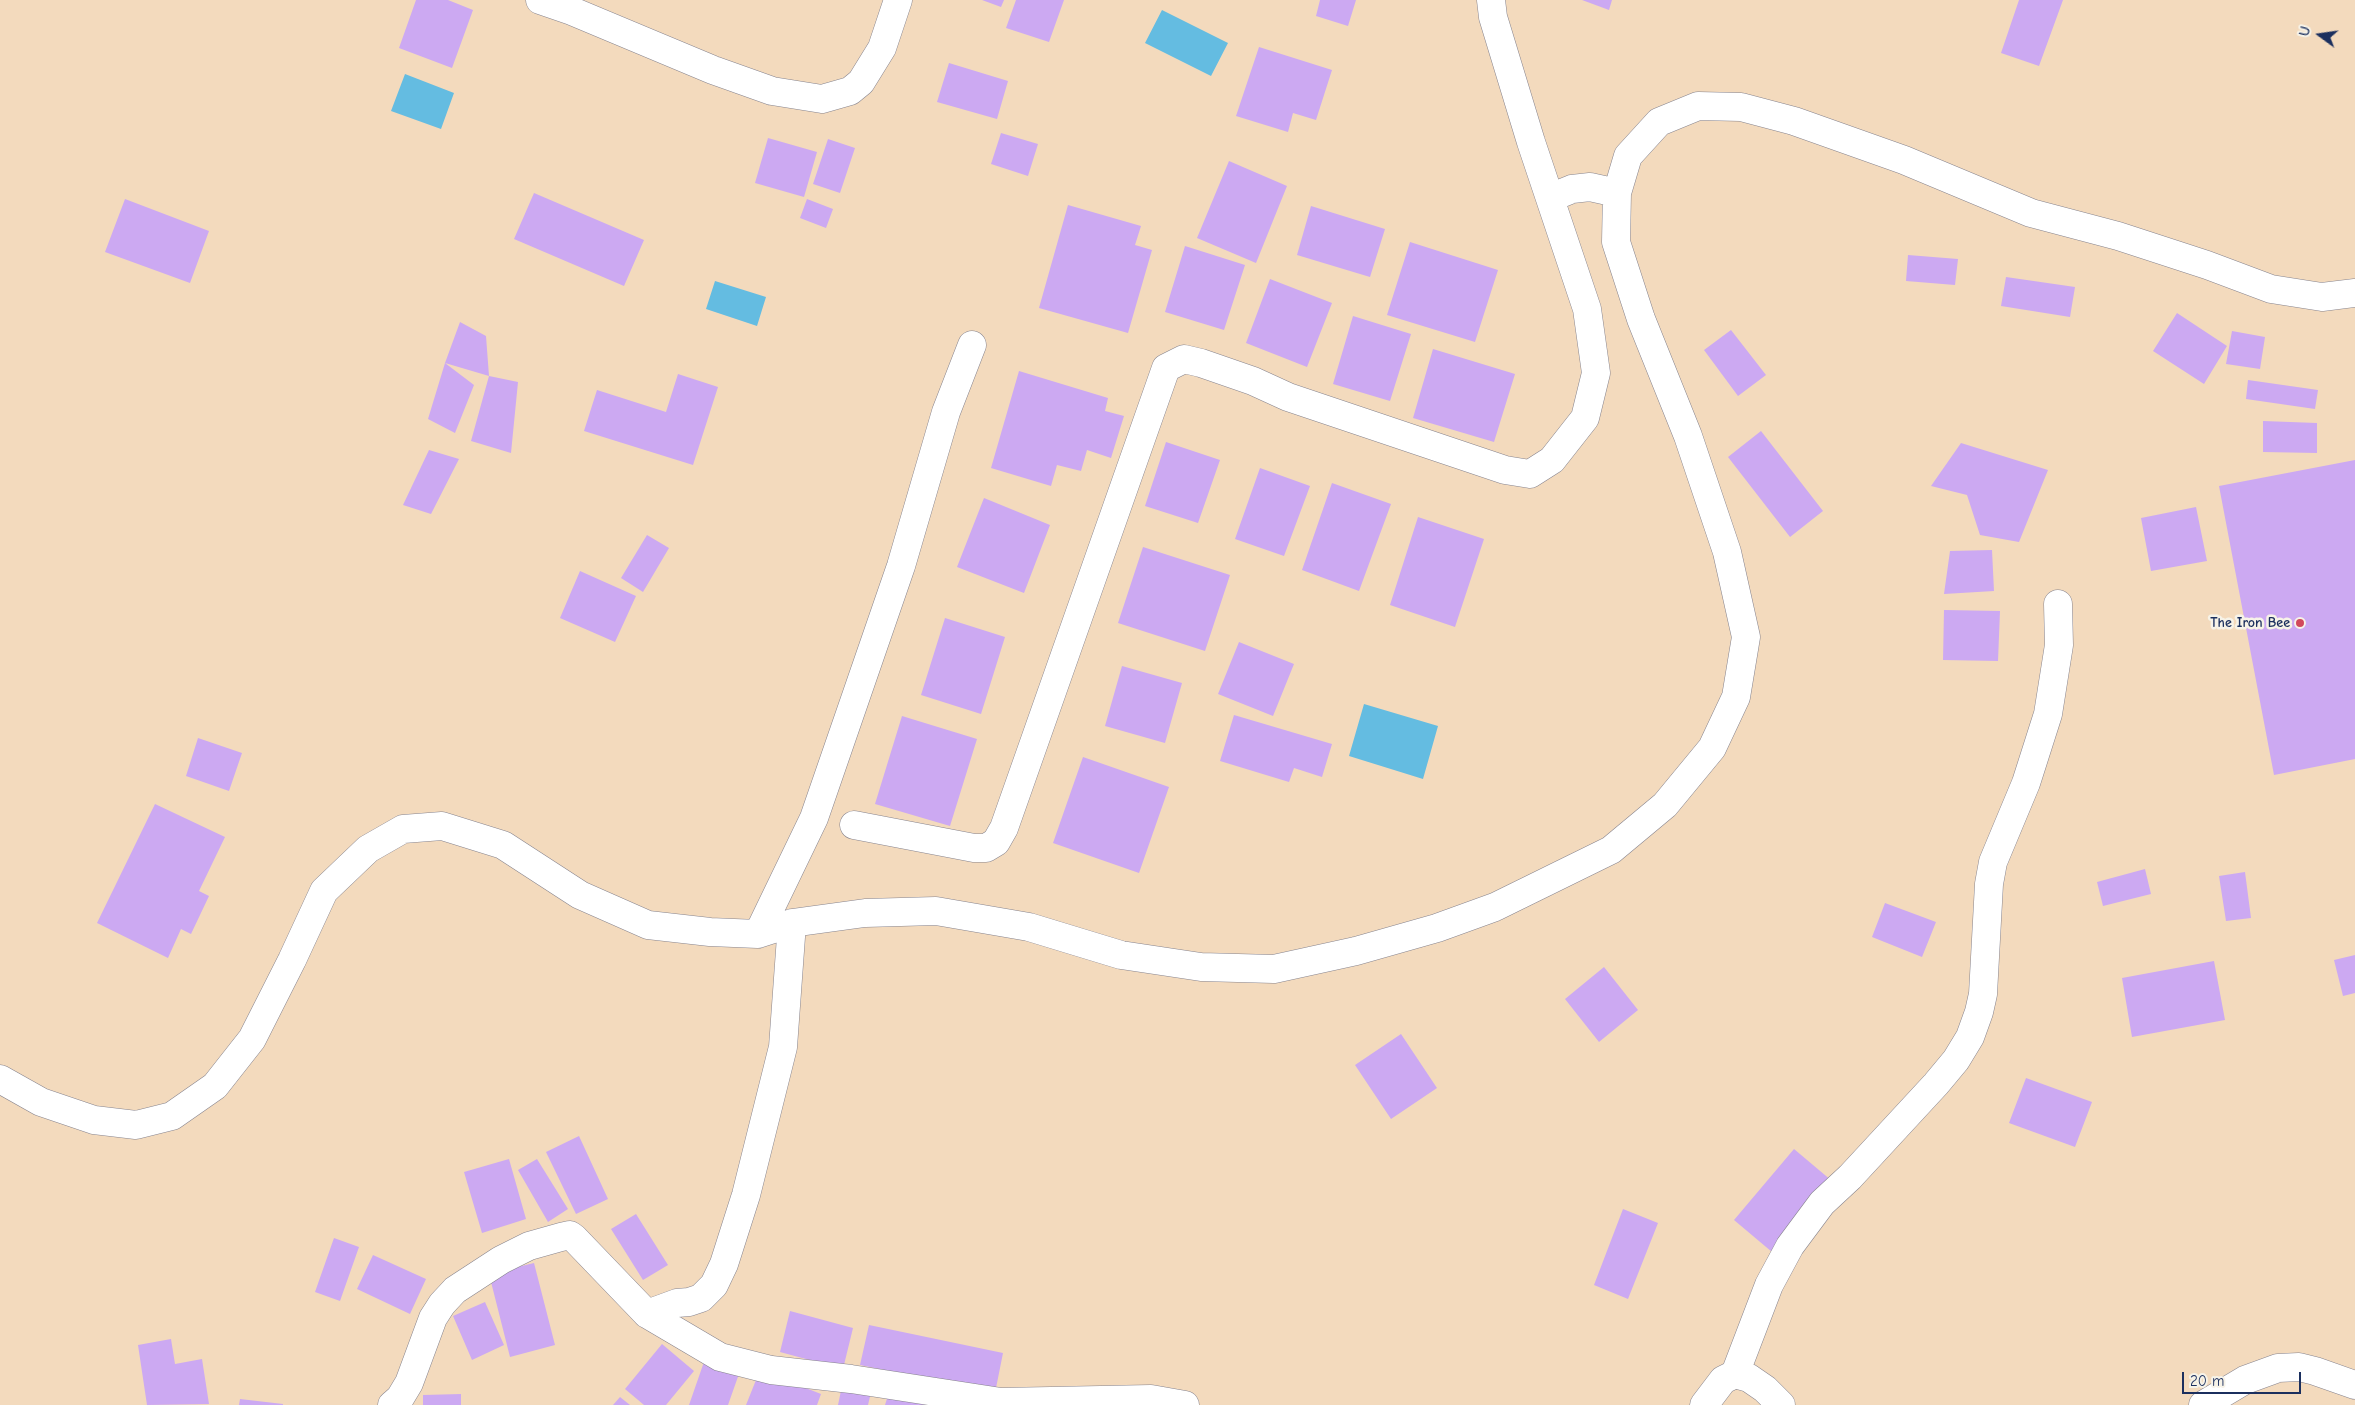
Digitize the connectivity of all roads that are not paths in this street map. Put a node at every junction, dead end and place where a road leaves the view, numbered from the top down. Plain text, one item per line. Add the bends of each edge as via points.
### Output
1 (540, 0) edge
2 (898, 0) edge
3 (1491, 0) edge
4 (1617, 193) junction
5 (1550, 198) junction
6 (2355, 293) edge
7 (972, 345) dead end
8 (2058, 604) dead end
9 (854, 825) dead end
10 (792, 923) junction
11 (758, 934) junction
12 (0, 1078) edge
13 (647, 1314) junction
14 (1735, 1374) junction
15 (2355, 1385) edge
16 (392, 1405) edge
17 (1185, 1405) edge
18 (1704, 1405) edge
19 (1781, 1405) edge
20 (2203, 1405) edge

1 - 2 street via 755,85 790,95 822,99 850,91 861,82 882,48
3 - 5 street via 1496,26
4 - 5 street via 1590,187 1572,189
4 - 6 street via 1628,156 1660,122 1698,106 1741,108 1794,121 1904,160 2031,213 2118,236 2271,289 2322,298
4 - 10 street via 1616,242 1641,319 1688,436 1726,552 1746,637 1736,697 1712,748 1666,805 1611,850 1495,907 1437,928 1356,951 1274,969 1201,967 1121,955 1029,927 936,911 865,912
5 - 9 street via 1587,309 1596,373 1585,418 1552,460 1530,474 1505,470 1201,363 1184,359 1166,368 996,842 986,848 974,848
7 - 11 street via 946,412 901,566 814,818
8 - 14 street via 2059,645 2048,714 2026,783 1993,862 1983,994 1970,1037 1936,1084 1822,1203 1790,1246 1769,1285
10 - 11 street
10 - 13 street via 783,1047 746,1195 724,1264 714,1285 701,1298
11 - 12 street via 648,925 580,895 503,845 442,826 403,828 368,849 324,891 252,1039 216,1086 172,1116 136,1125 94,1120 41,1102
13 - 16 street via 574,1238 561,1237 529,1246 500,1260 442,1304 433,1318 409,1383
13 - 17 street via 720,1357 771,1370 1001,1402 1151,1399
14 - 18 street via 1723,1380
14 - 19 street via 1750,1378
15 - 20 street via 2299,1367 2278,1368 2245,1380

